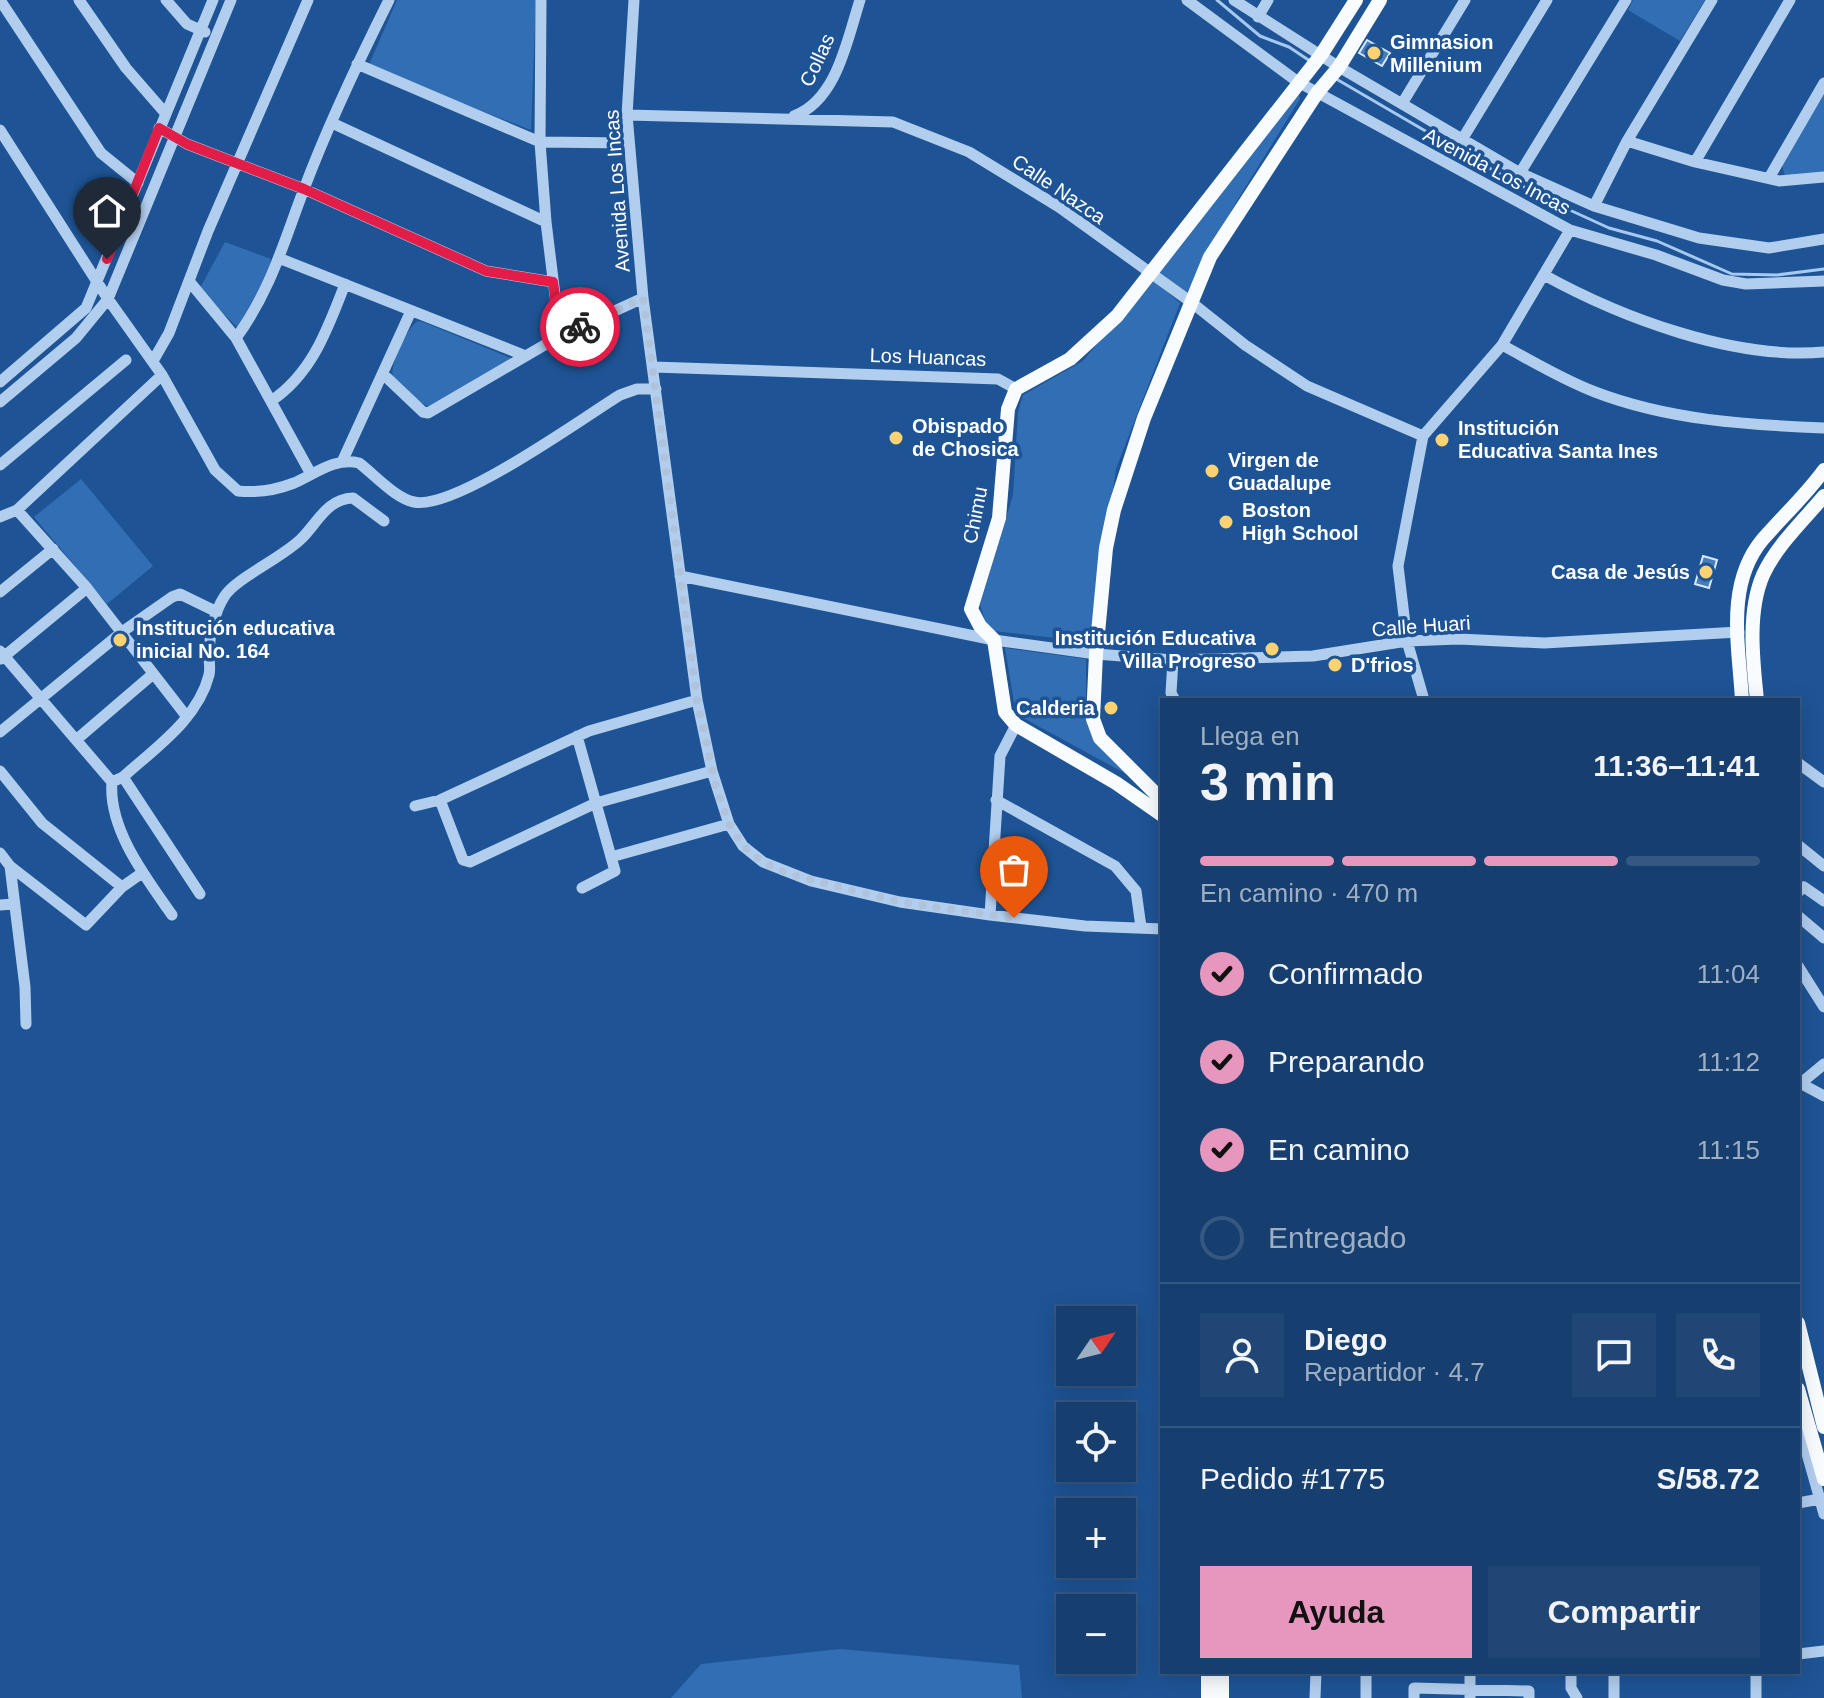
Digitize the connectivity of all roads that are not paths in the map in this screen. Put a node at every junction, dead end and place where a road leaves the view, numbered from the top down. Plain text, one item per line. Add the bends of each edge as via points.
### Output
1 (0, 0) edge
2 (79, 0) edge
3 (166, 0) edge
4 (213, 0) edge
5 (231, 0) edge
6 (308, 0) edge
7 (389, 0) edge
8 (541, 0) edge
9 (634, 0) edge
10 (860, 0) edge
11 (1187, 0) edge
12 (1234, 0) edge
13 (1268, 0) edge
14 (1356, 0) edge
15 (1380, 0) edge
16 (1465, 0) edge
17 (1547, 0) edge
18 (1626, 0) edge
19 (1712, 0) edge
20 (1790, 0) edge
21 (1258, 17) junction
22 (201, 30) junction
23 (216, 36) junction
24 (1321, 55) junction
25 (357, 64) junction
26 (1339, 67) junction
27 (1298, 82) junction
28 (1824, 83) edge
29 (1317, 93) junction
30 (1403, 102) junction
31 (166, 114) junction
32 (627, 115) junction
33 (787, 118) junction
34 (332, 123) junction
35 (159, 128) junction
36 (0, 130) edge
37 (175, 137) junction
38 (1463, 138) junction
39 (1627, 141) junction
40 (540, 142) junction
41 (629, 143) junction
42 (1695, 162) junction
43 (239, 163) junction
44 (1520, 173) junction
45 (1824, 177) edge
46 (1769, 178) junction
47 (138, 183) junction
48 (304, 189) junction
49 (1594, 206) junction
50 (546, 222) junction
51 (1570, 230) junction
52 (1824, 239) edge
53 (281, 259) junction
54 (1149, 274) junction
55 (1544, 275) junction
56 (189, 281) junction
57 (1824, 281) edge
58 (97, 282) junction
59 (553, 282) junction
60 (345, 284) junction
61 (643, 298) junction
62 (108, 299) junction
63 (1191, 302) junction
64 (411, 311) junction
65 (560, 336) junction
66 (236, 338) junction
67 (1502, 345) junction
68 (1824, 352) edge
69 (526, 356) junction
70 (126, 360) dead end
71 (153, 361) junction
72 (654, 367) junction
73 (383, 374) junction
74 (162, 375) junction
75 (0, 382) edge
76 (656, 389) junction
77 (1016, 389) junction
78 (271, 401) junction
79 (0, 402) edge
80 (1824, 428) edge
81 (1423, 436) junction
82 (342, 462) junction
83 (0, 465) edge
84 (1824, 470) edge
85 (311, 474) junction
86 (1824, 496) edge
87 (6, 511) edge
88 (384, 521) dead end
89 (53, 549) junction
90 (680, 576) junction
91 (87, 588) junction
92 (0, 592) edge
93 (217, 612) junction
94 (122, 632) junction
95 (1739, 632) junction
96 (994, 640) junction
97 (1407, 641) junction
98 (1096, 654) junction
99 (2, 656) edge
100 (1173, 660) junction
101 (153, 674) junction
102 (1174, 698) edge
103 (1423, 698) edge
104 (1742, 698) edge
105 (1757, 698) edge
106 (40, 699) junction
107 (697, 700) junction
108 (187, 717) junction
109 (1016, 725) junction
110 (0, 732) edge
111 (577, 736) junction
112 (76, 740) junction
113 (1800, 764) edge
114 (0, 771) edge
115 (712, 771) junction
116 (118, 780) junction
117 (1824, 782) edge
118 (1160, 798) edge
119 (440, 800) junction
120 (996, 800) junction
121 (596, 803) junction
122 (415, 806) dead end
123 (1160, 814) edge
124 (729, 824) junction
125 (1800, 847) edge
126 (0, 853) edge
127 (611, 857) junction
128 (10, 866) junction
129 (1824, 866) edge
130 (142, 873) junction
131 (122, 887) junction
132 (582, 888) dead end
133 (1800, 890) edge
134 (200, 894) dead end
135 (1824, 901) edge
136 (13, 904) junction
137 (0, 905) edge
138 (172, 915) dead end
139 (990, 915) junction
140 (1800, 918) edge
141 (1141, 927) junction
142 (1160, 929) edge
143 (1824, 938) edge
144 (1800, 969) edge
145 (1824, 1007) edge
146 (26, 1024) dead end
147 (1824, 1064) edge
148 (1800, 1083) edge
149 (1824, 1096) edge
150 (1800, 1330) edge
151 (1822, 1404) edge
152 (1800, 1405) edge
153 (1824, 1427) edge
154 (1824, 1479) edge
155 (1820, 1499) junction
156 (1800, 1503) edge
157 (1824, 1514) edge
158 (1824, 1651) edge
159 (1800, 1654) edge
160 (1208, 1674) edge
161 (1222, 1674) edge
162 (1316, 1674) edge
163 (1366, 1674) edge
164 (1571, 1674) edge
165 (1614, 1674) edge
166 (1756, 1674) edge
167 (1470, 1693) edge
168 (1208, 1698) edge
169 (1222, 1698) edge
170 (1315, 1698) edge
171 (1366, 1698) edge
172 (1414, 1698) edge
173 (1529, 1698) edge
174 (1577, 1698) edge
175 (1614, 1698) edge
176 (1756, 1698) edge

1 - 47 street via 101,153
2 - 31 street
3 - 22 street via 187,24
4 - 22 street
5 - 23 street
6 - 43 street
7 - 25 street
8 - 40 street
9 - 32 street, Avenida Los Incas
10 - 33 street, Collas via 825,94 809,110
11 - 27 street, Avenida Los Incas
12 - 21 street
13 - 21 street
14 - 24 main road
15 - 26 main road
16 - 30 street
17 - 38 street
18 - 44 street
19 - 39 street
20 - 42 street
21 - 24 street
22 - 23 street
22 - 31 street
23 - 37 street
24 - 26 street
24 - 27 main road
25 - 34 street
25 - 40 street
26 - 29 main road
26 - 30 street
27 - 29 street, Avenida Los Incas
27 - 54 main road
28 - 46 street
29 - 51 street, Avenida Los Incas
29 - 63 main road via 1210,257
30 - 38 street
31 - 35 street
32 - 33 street, Calle Nazca
32 - 41 street, Avenida Los Incas
33 - 54 street, Calle Nazca via 893,122 931,135 1059,207
34 - 48 street
34 - 50 street
35 - 37 street
35 - 47 street
36 - 58 street
37 - 43 street
37 - 62 street
38 - 44 street
39 - 42 street
39 - 49 street
40 - 41 street
40 - 50 street
41 - 61 street, Avenida Los Incas
42 - 46 street
43 - 48 street
43 - 56 street
44 - 49 street
45 - 46 street
47 - 58 street
48 - 53 street
48 - 59 street via 486,271
49 - 52 street via 1699,238 1769,248
50 - 59 street
51 - 55 street
51 - 57 street, Avenida Los Incas via 1734,282
53 - 60 street
53 - 66 street
54 - 63 street, Calle Nazca
54 - 77 main road via 1095,339
55 - 67 street
55 - 68 street via 1647,324 1750,348
56 - 66 street
56 - 71 street
58 - 62 street
58 - 75 street via 86,308
59 - 65 street
60 - 64 street
60 - 78 street via 314,357
61 - 65 street
61 - 72 street, Avenida Los Incas
62 - 71 street
62 - 79 street via 76,338
63 - 81 street, Calle Nazca via 1307,386
63 - 98 main road via 1114,510
64 - 69 street
64 - 73 street
65 - 69 street
66 - 78 street
67 - 80 street via 1595,392 1683,416
67 - 81 street
69 - 73 street via 428,413
70 - 83 street
71 - 74 street
72 - 76 street, Avenida Los Incas
72 - 77 street, Los Huancas via 998,379
73 - 82 street
74 - 85 street via 229,486 246,492 269,490
74 - 87 street
76 - 82 street via 620,395 488,478 432,503 406,500 359,463
76 - 90 street, Avenida Los Incas
77 - 96 main road, Chimu via 1008,409 999,518 971,609
78 - 85 street
81 - 97 street via 1398,566
82 - 85 street
84 - 95 main road via 1760,542 1744,569
86 - 105 main road via 1763,574 1755,624
87 - 89 street
88 - 93 street via 353,498 338,502 270,564 229,590
89 - 91 street
89 - 92 street
90 - 96 street, Calle Huari
90 - 107 street, Avenida Los Incas
91 - 94 street
91 - 99 street
93 - 94 street via 180,594
93 - 108 street via 209,673
94 - 101 street
94 - 106 street
95 - 97 street, Calle Huari via 1544,643
95 - 104 main road
96 - 98 street, Calle Huari
96 - 109 main road via 1005,712
97 - 100 street, Calle Huari via 1313,656
97 - 103 street
98 - 100 street, Calle Huari
98 - 118 main road via 1097,731
99 - 106 street
100 - 102 street
101 - 108 street
101 - 112 street
106 - 110 street
106 - 112 street
107 - 111 street
107 - 115 street, Avenida Los Incas
108 - 116 street
109 - 120 street via 1000,756
109 - 123 main road
111 - 119 street
111 - 121 street
112 - 116 street
113 - 117 street
114 - 131 street via 42,823
115 - 121 street
115 - 124 street, Avenida Los Incas
116 - 130 street via 110,803
116 - 134 street
119 - 121 street via 463,860 470,862
119 - 122 street
120 - 139 street
120 - 141 street via 1115,866 1136,891
121 - 127 street
124 - 127 street
124 - 139 street, Avenida Los Incas via 753,854 788,874 900,902
125 - 129 street
126 - 128 street
127 - 132 street via 615,871
128 - 131 street via 86,925
128 - 136 street
130 - 131 street
130 - 138 street
133 - 135 street via 1804,887
136 - 137 street
136 - 146 street
139 - 141 street, Avenida Los Incas
140 - 143 street
141 - 142 street, Avenida Los Incas
144 - 145 street
147 - 148 street
148 - 149 street
150 - 151 main road
151 - 152 street
151 - 153 main road
152 - 154 main road
152 - 155 street via 1802,1436
155 - 156 street
155 - 157 street
158 - 159 street
160 - 168 main road
161 - 169 main road
162 - 170 street
163 - 171 street
164 - 174 street
165 - 175 street
166 - 176 street
167 - 172 street via 1414,1688
167 - 173 street via 1529,1691

